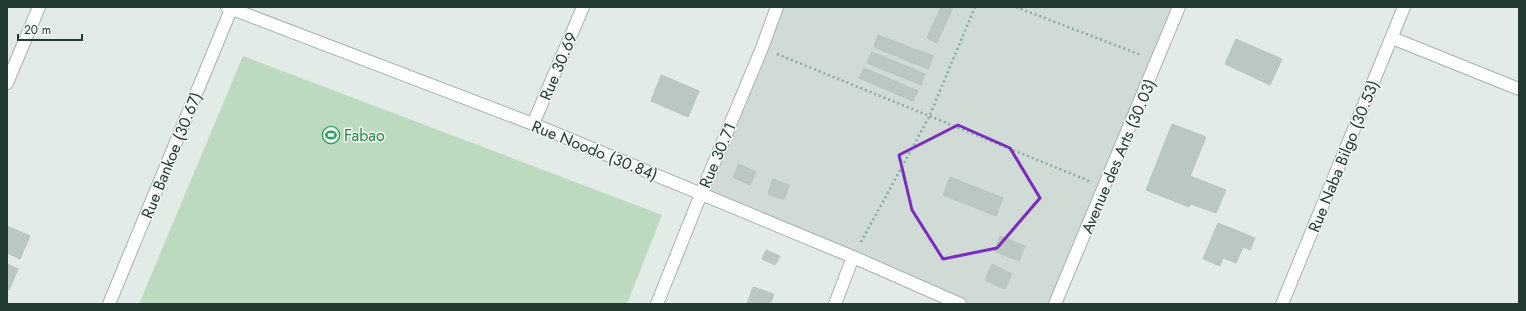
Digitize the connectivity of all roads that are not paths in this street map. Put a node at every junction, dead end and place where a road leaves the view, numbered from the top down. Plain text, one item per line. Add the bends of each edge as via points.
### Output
1 (39, 7) edge
2 (583, 7) edge
3 (777, 7) edge
4 (1179, 7) edge
5 (1404, 7) edge
6 (230, 8) edge
7 (1392, 38) junction
8 (7, 83) edge
9 (1519, 89) edge
10 (533, 124) junction
11 (701, 194) junction
12 (853, 257) junction
13 (110, 304) edge
14 (657, 304) edge
15 (835, 304) edge
16 (960, 304) edge
17 (1055, 304) edge
18 (1282, 304) edge

1 - 8 street
2 - 10 street, Rue 30.69
3 - 11 street, Rue 30.71
4 - 17 street, Avenue des Arts (30.03)
5 - 7 street, Rue Naba Bilgo (30.53)
6 - 10 street, Rue Noodo (30.84)
6 - 13 street, Rue Bankoe (30.67)
7 - 9 street
7 - 18 street, Rue Naba Bilgo (30.53)
10 - 11 street, Rue Noodo (30.84)
11 - 12 street, Rue Noodo (30.84)
11 - 14 street, Rue 30.71
12 - 15 street
12 - 16 street, Rue Noodo (30.84)

